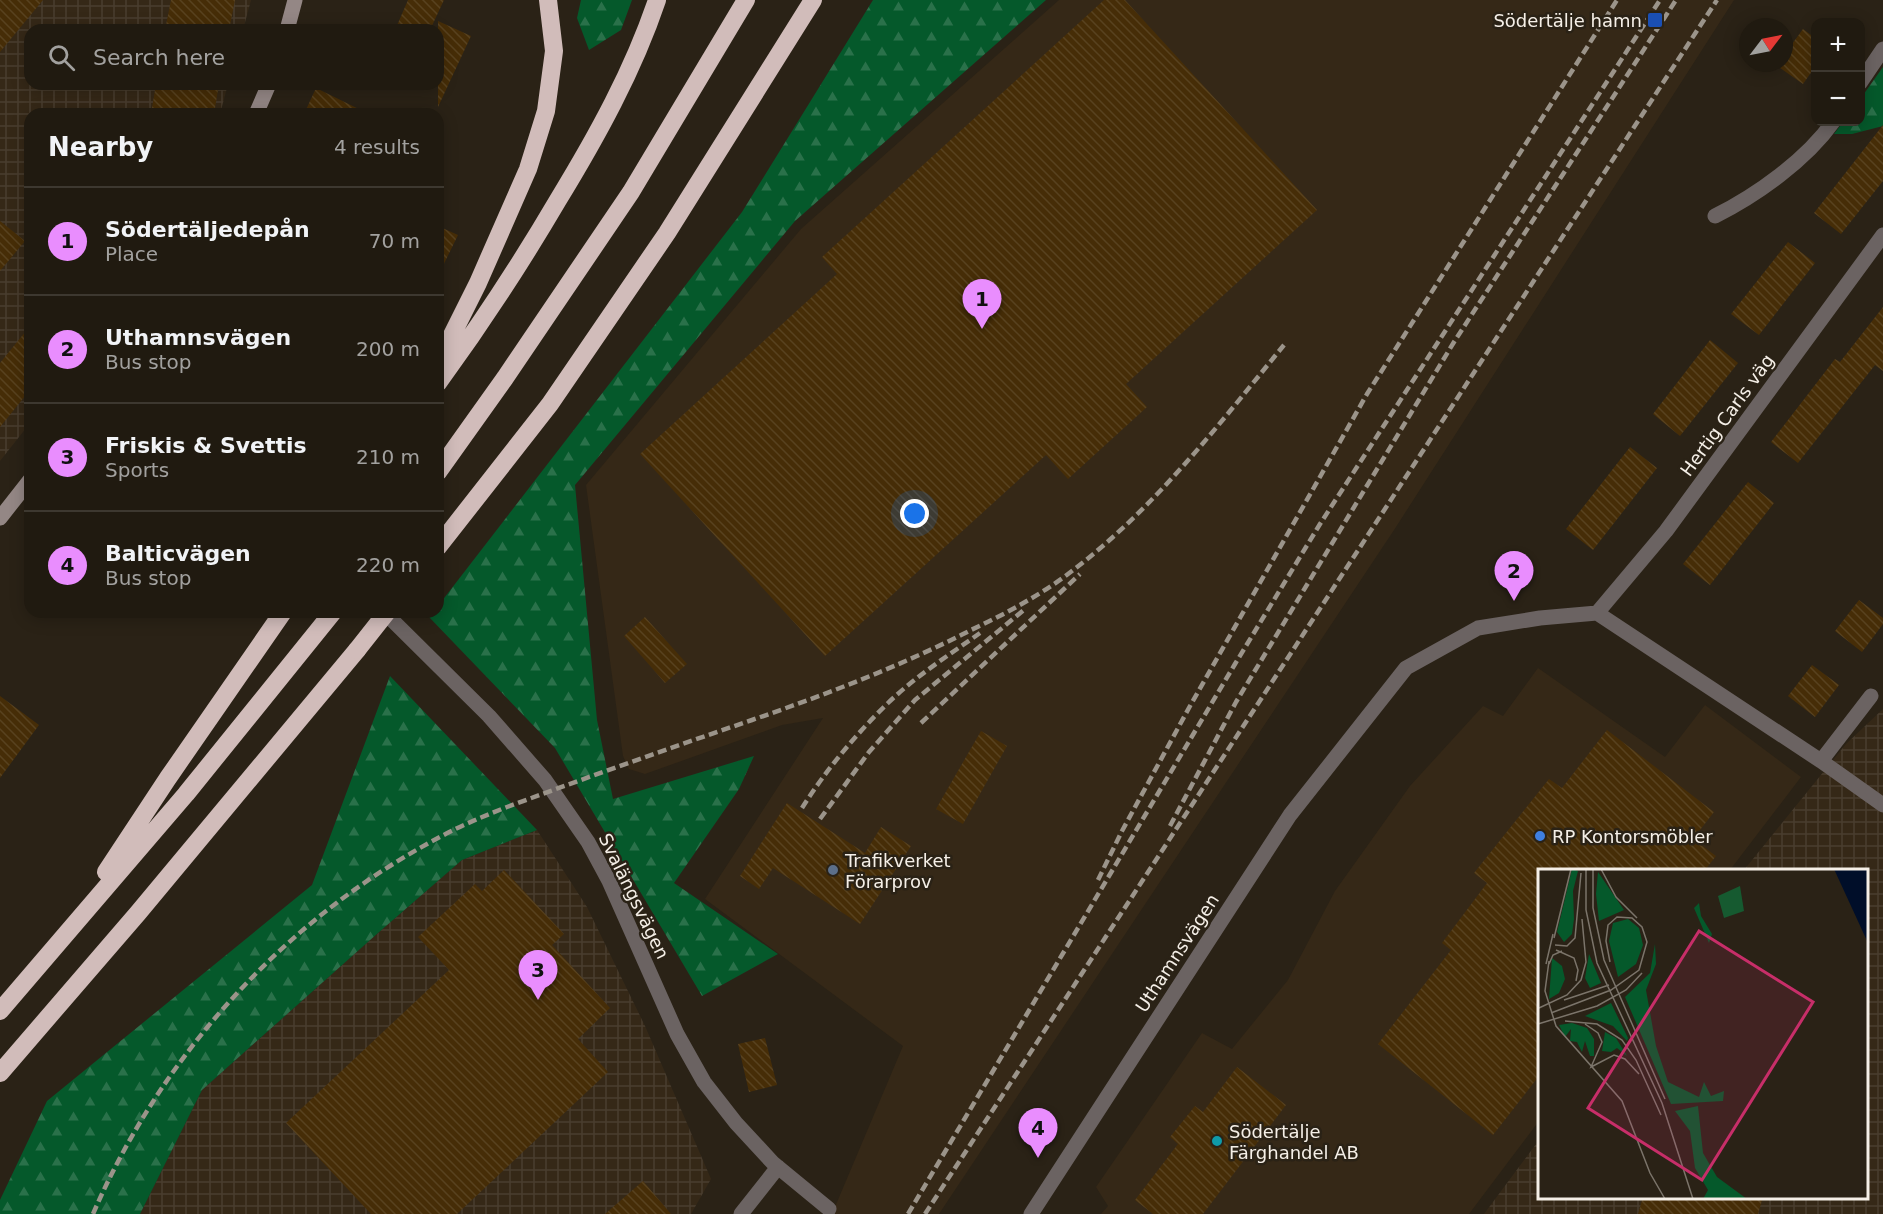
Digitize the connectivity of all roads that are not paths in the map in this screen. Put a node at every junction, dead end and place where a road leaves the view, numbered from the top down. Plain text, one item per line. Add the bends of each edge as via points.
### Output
1 (295, 0) edge
2 (548, 0) edge
3 (657, 0) edge
4 (746, 0) edge
5 (813, 0) edge
6 (289, 24) edge
7 (1883, 50) edge
8 (1865, 76) edge
9 (266, 90) edge
10 (258, 108) edge
11 (1830, 126) edge
12 (1715, 216) dead end
13 (1883, 235) edge
14 (444, 351) edge
15 (444, 375) edge
16 (444, 464) edge
17 (24, 488) edge
18 (0, 518) edge
19 (444, 539) edge
20 (1597, 613) junction
21 (279, 618) edge
22 (328, 618) edge
23 (381, 618) edge
24 (392, 618) edge
25 (1871, 696) dead end
26 (1821, 761) junction
27 (1883, 805) edge
28 (66, 934) junction
29 (0, 1011) edge
30 (0, 1073) edge
31 (778, 1167) junction
32 (829, 1209) dead end
33 (741, 1214) edge
34 (1031, 1214) edge

1 - 6 main road
2 - 14 highway via 554,51 546,111 528,169
3 - 15 highway via 645,38 595,139 513,273
4 - 16 highway via 631,192
5 - 19 highway via 667,233 550,404
7 - 8 street
9 - 10 main road
11 - 12 street via 1782,172 1741,203
13 - 20 street, Hertig Carls väg via 1666,531
17 - 18 main road
20 - 26 street
20 - 34 street, Uthamnsvägen via 1478,628 1406,668 1290,815
21 - 28 highway
22 - 28 highway
23 - 30 highway, bridge
24 - 31 street, Svalängsvägen via 489,716 568,812 609,881 677,1034 704,1082
25 - 26 street
26 - 27 street
28 - 29 highway
31 - 32 street, Svalängsvägen
31 - 33 street

